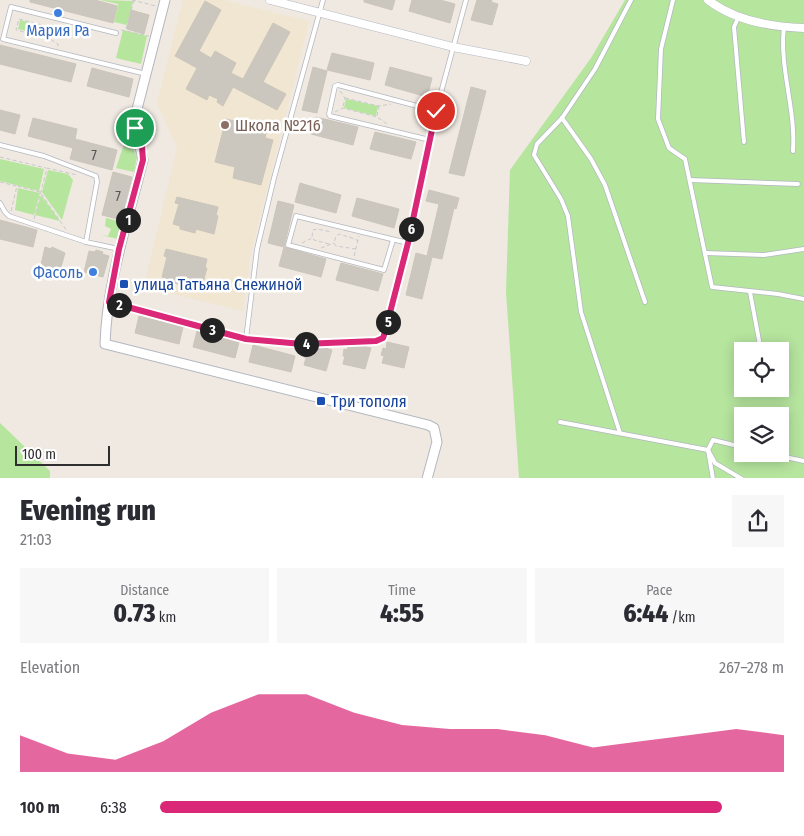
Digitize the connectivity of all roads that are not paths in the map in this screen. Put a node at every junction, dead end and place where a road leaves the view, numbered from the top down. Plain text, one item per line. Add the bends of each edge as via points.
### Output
1 (165, 0) edge
2 (270, 0) edge
3 (323, 0) edge
4 (465, 0) edge
5 (631, 0) edge
6 (673, 0) edge
7 (708, 0) edge
8 (319, 13) junction
9 (739, 16) junction
10 (784, 27) junction
11 (804, 28) edge
12 (116, 33) road end
13 (2, 38) edge
14 (453, 47) junction
15 (526, 61) dead end
16 (146, 74) junction
17 (436, 111) junction
18 (562, 118) junction
19 (430, 140) junction
20 (744, 142) dead end
21 (0, 145) edge
22 (793, 151) dead end
23 (690, 180) junction
24 (798, 184) dead end
25 (0, 203) edge
26 (393, 240) junction
27 (86, 242) junction
28 (408, 243) junction
29 (119, 249) junction
30 (804, 249) edge
31 (705, 252) junction
32 (750, 292) junction
33 (804, 299) edge
34 (109, 302) junction
35 (645, 302) dead end
36 (246, 339) junction
37 (759, 342) edge
38 (560, 422) dead end
39 (620, 433) junction
40 (734, 445) edge
41 (708, 450) junction
42 (789, 458) edge
43 (804, 461) edge
44 (428, 478) edge
45 (713, 478) edge
46 (742, 478) edge

1 - 16 street
2 - 8 street
3 - 8 lane
4 - 14 lane
5 - 18 lane via 595,69
6 - 23 lane via 660,49 658,120 669,148 685,159
7 - 9 street
8 - 14 street
8 - 36 lane via 257,249
9 - 10 street
9 - 20 lane via 734,27
10 - 11 street
10 - 22 lane via 782,45 794,134
12 - 13 lane via 11,6
13 - 16 lane
14 - 15 street
14 - 17 lane
16 - 29 street via 134,122 143,160
17 - 19 lane
17 - 19 lane via 335,85 331,117
18 - 35 lane via 592,159 605,186
18 - 39 lane via 537,144 534,154 568,216 581,312
19 - 28 lane
21 - 27 lane via 44,156 96,176 98,182
23 - 24 lane
23 - 31 lane
25 - 27 lane via 9,216
26 - 26 lane via 296,216 288,245 384,270
26 - 28 lane
27 - 29 lane
28 - 36 lane via 383,338 302,344
29 - 34 street
30 - 31 lane via 764,255
31 - 32 lane via 712,287
32 - 33 lane
32 - 37 lane
34 - 36 lane
34 - 44 street via 106,344 434,428 437,442
38 - 39 lane
39 - 41 lane
40 - 41 lane via 712,440
41 - 45 lane
41 - 46 lane via 715,463
42 - 43 lane

